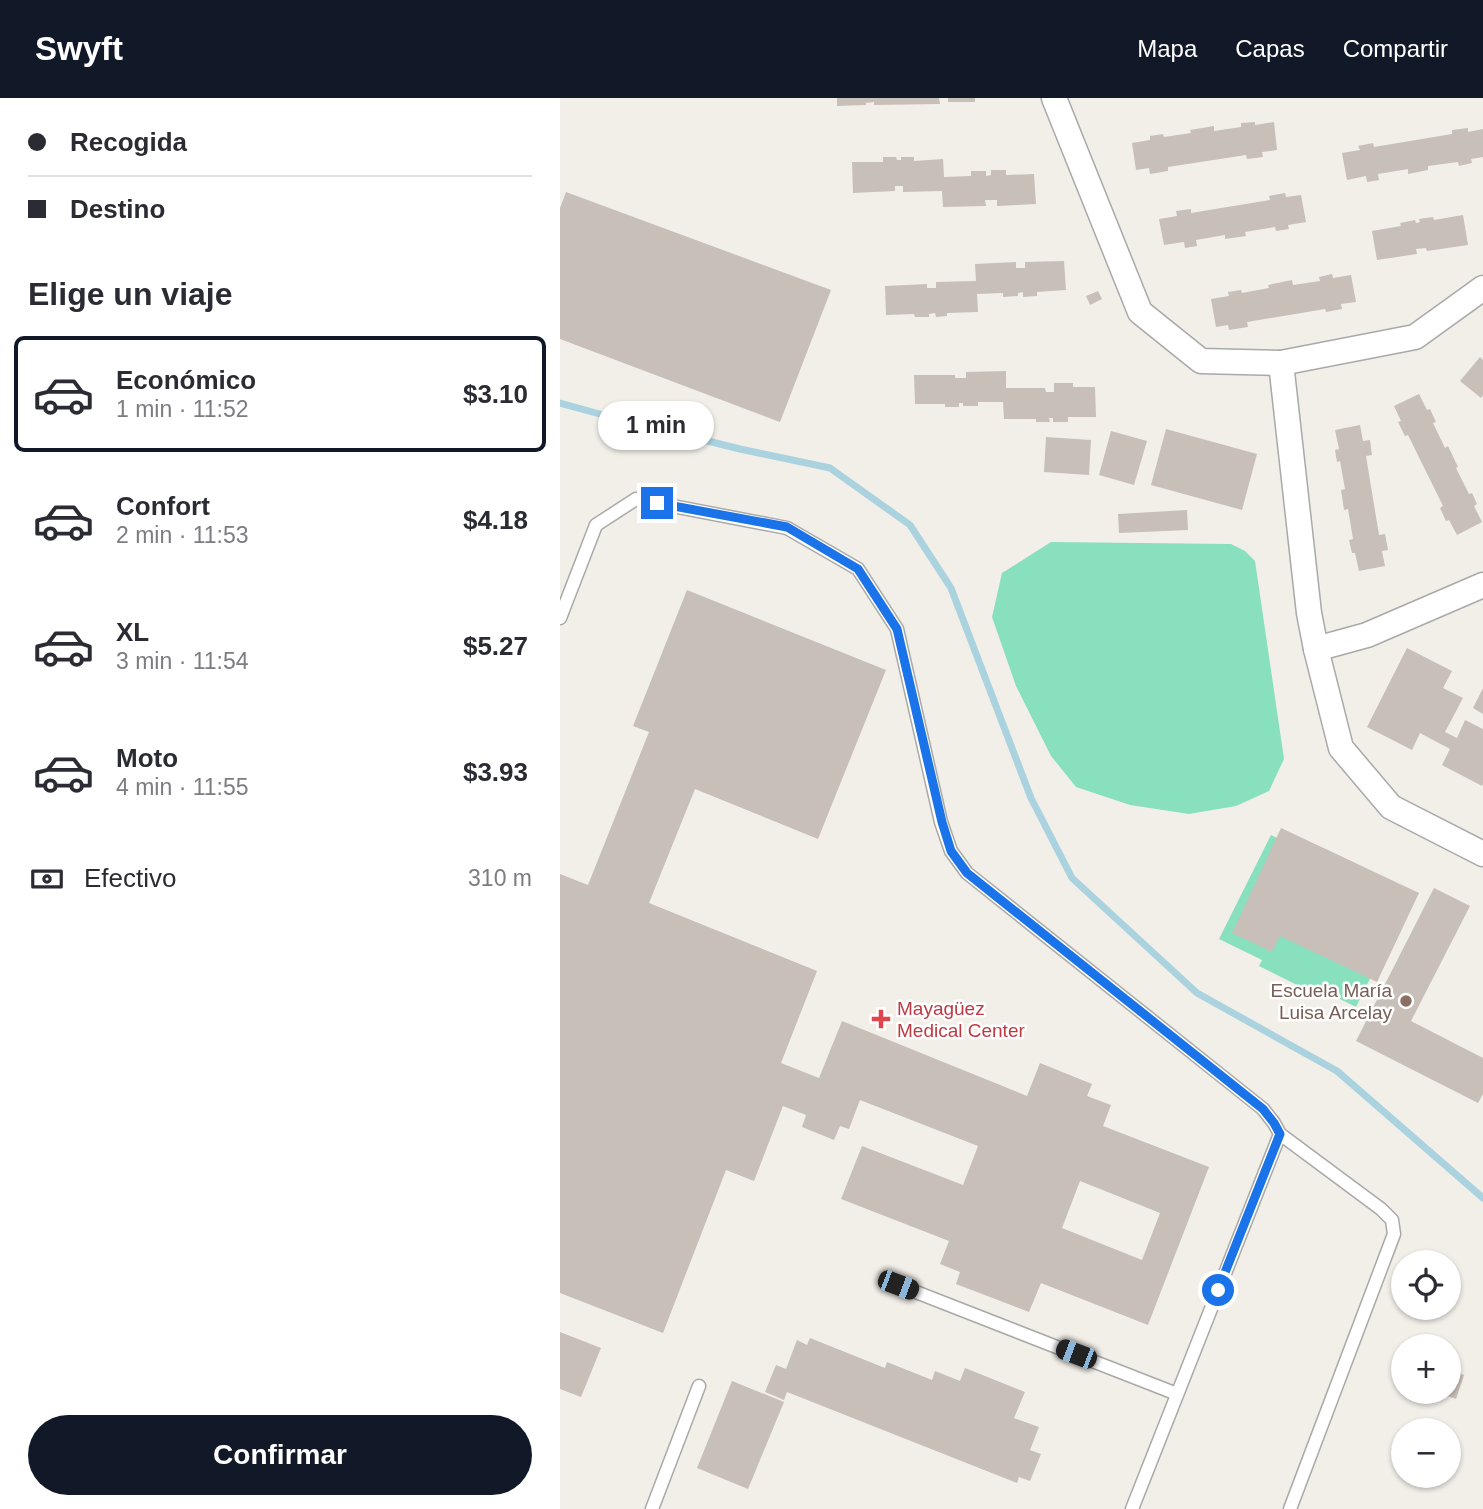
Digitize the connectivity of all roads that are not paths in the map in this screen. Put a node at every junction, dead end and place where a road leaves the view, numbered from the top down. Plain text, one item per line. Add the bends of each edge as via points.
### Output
1 (1054, 98) edge
2 (1483, 288) edge
3 (1281, 363) junction
4 (1483, 585) edge
5 (560, 618) edge
6 (1316, 649) junction
7 (1483, 854) edge
8 (1280, 1134) junction
9 (898, 1285) dead end
10 (699, 1386) dead end
11 (1177, 1394) junction
12 (652, 1509) edge
13 (1132, 1509) edge
14 (1290, 1509) edge

1 - 3 street via 1140,312 1201,361
2 - 3 street via 1415,337
3 - 6 street
4 - 6 street via 1367,635
5 - 8 lane via 596,525 636,499 787,527 858,569 897,629 942,822 951,851 967,873 1263,1109
6 - 7 street via 1341,748 1391,807
8 - 11 lane
8 - 14 lane via 1381,1209 1392,1220 1394,1234
9 - 11 lane
10 - 12 lane
11 - 13 lane

